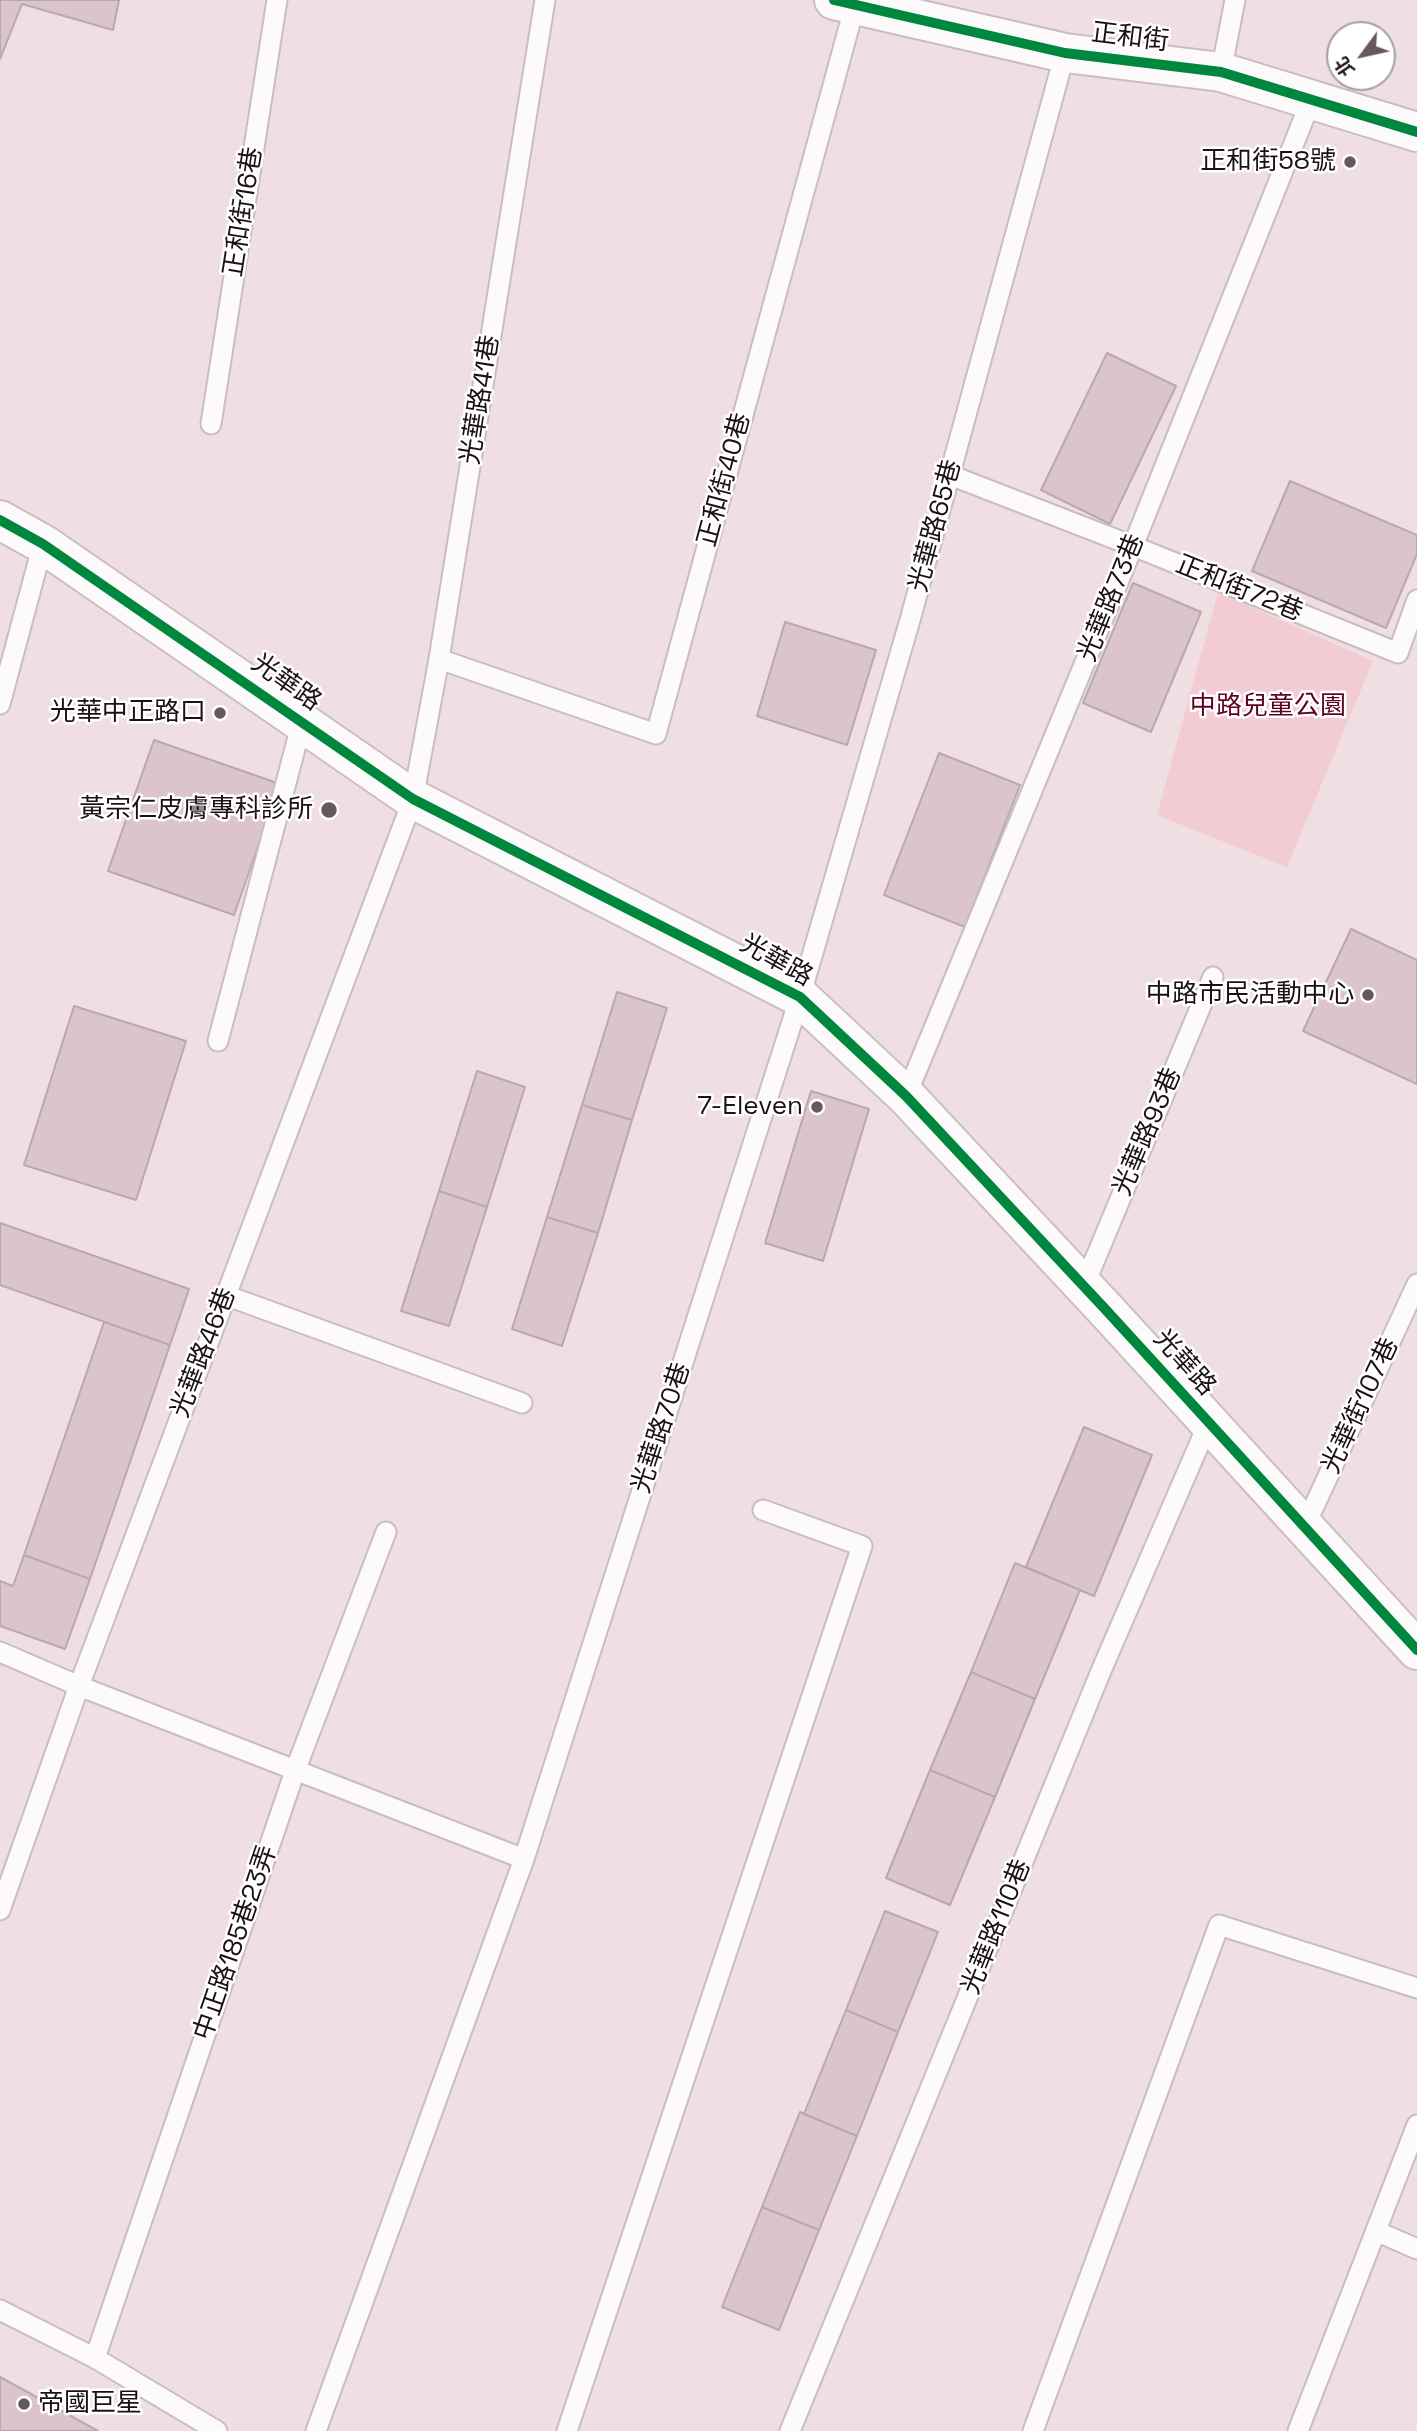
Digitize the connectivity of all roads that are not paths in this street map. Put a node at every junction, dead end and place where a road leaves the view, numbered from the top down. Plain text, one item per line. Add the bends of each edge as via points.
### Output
1 (277, 0) edge
2 (545, 0) edge
3 (1235, 0) edge
4 (844, 2) edge
5 (1065, 53) junction
6 (1222, 72) junction
7 (1312, 98) junction
8 (1417, 132) edge
9 (211, 424) dead end
10 (950, 475) junction
11 (0, 520) edge
12 (43, 544) junction
13 (1133, 546) junction
14 (1417, 600) edge
15 (1398, 653) junction
16 (439, 659) junction
17 (1417, 661) edge
18 (0, 704) edge
19 (302, 722) junction
20 (413, 799) junction
21 (1213, 977) dead end
22 (800, 997) junction
23 (218, 1041) dead end
24 (906, 1096) junction
25 (1417, 1284) edge
26 (1083, 1288) junction
27 (225, 1295) junction
28 (522, 1404) dead end
29 (1208, 1424) junction
30 (763, 1510) dead end
31 (1304, 1528) junction
32 (386, 1532) dead end
33 (1417, 1650) edge
34 (0, 1652) edge
35 (79, 1686) junction
36 (295, 1771) junction
37 (524, 1859) junction
38 (0, 1910) edge
39 (1417, 1988) edge
40 (1417, 2125) edge
41 (1376, 2231) junction
42 (1417, 2249) edge
43 (0, 2311) edge
44 (95, 2358) junction
45 (216, 2431) edge
46 (316, 2431) edge
47 (567, 2431) edge
48 (790, 2431) edge
49 (1033, 2431) edge
50 (1298, 2431) edge

1 - 9 lane, 正和街16巷
2 - 16 lane, 光華路41巷
3 - 6 lane
4 - 5 street, 正和街
4 - 16 lane, 正和街40巷 via 656,734
5 - 6 street, 正和街
5 - 10 lane, 光華路65巷
6 - 7 street, 正和街
7 - 8 street, 正和街
7 - 13 lane, 光華路73巷
10 - 13 lane, 正和街72巷
10 - 22 lane, 光華路65巷
11 - 12 street, 光華路
12 - 18 lane
12 - 19 street, 光華路
13 - 15 lane, 正和街72巷
13 - 24 lane, 光華路73巷
14 - 15 lane
15 - 17 lane, 正和街72巷
16 - 20 lane, 光華路41巷
19 - 20 street, 光華路
19 - 23 lane
20 - 22 street, 光華路
20 - 27 lane, 光華路46巷
21 - 26 lane, 光華路93巷
22 - 24 street, 光華路
22 - 37 lane, 光華路70巷
24 - 26 street, 光華路
25 - 31 lane, 光華街107巷
26 - 29 street, 光華路
27 - 28 lane
27 - 35 lane, 光華路46巷
29 - 31 street, 光華路
29 - 48 lane, 光華路110巷 via 1096,1684
30 - 47 lane via 862,1546
31 - 33 street, 光華路
32 - 36 lane, 中正路185巷23弄
34 - 35 lane
35 - 36 lane
35 - 38 lane, 光華路46巷
36 - 37 lane
36 - 44 lane, 中正路185巷23弄
37 - 46 lane, 光華路70巷
39 - 49 lane via 1219,1925
40 - 41 lane
41 - 42 lane
41 - 50 lane
43 - 44 lane
44 - 45 lane

